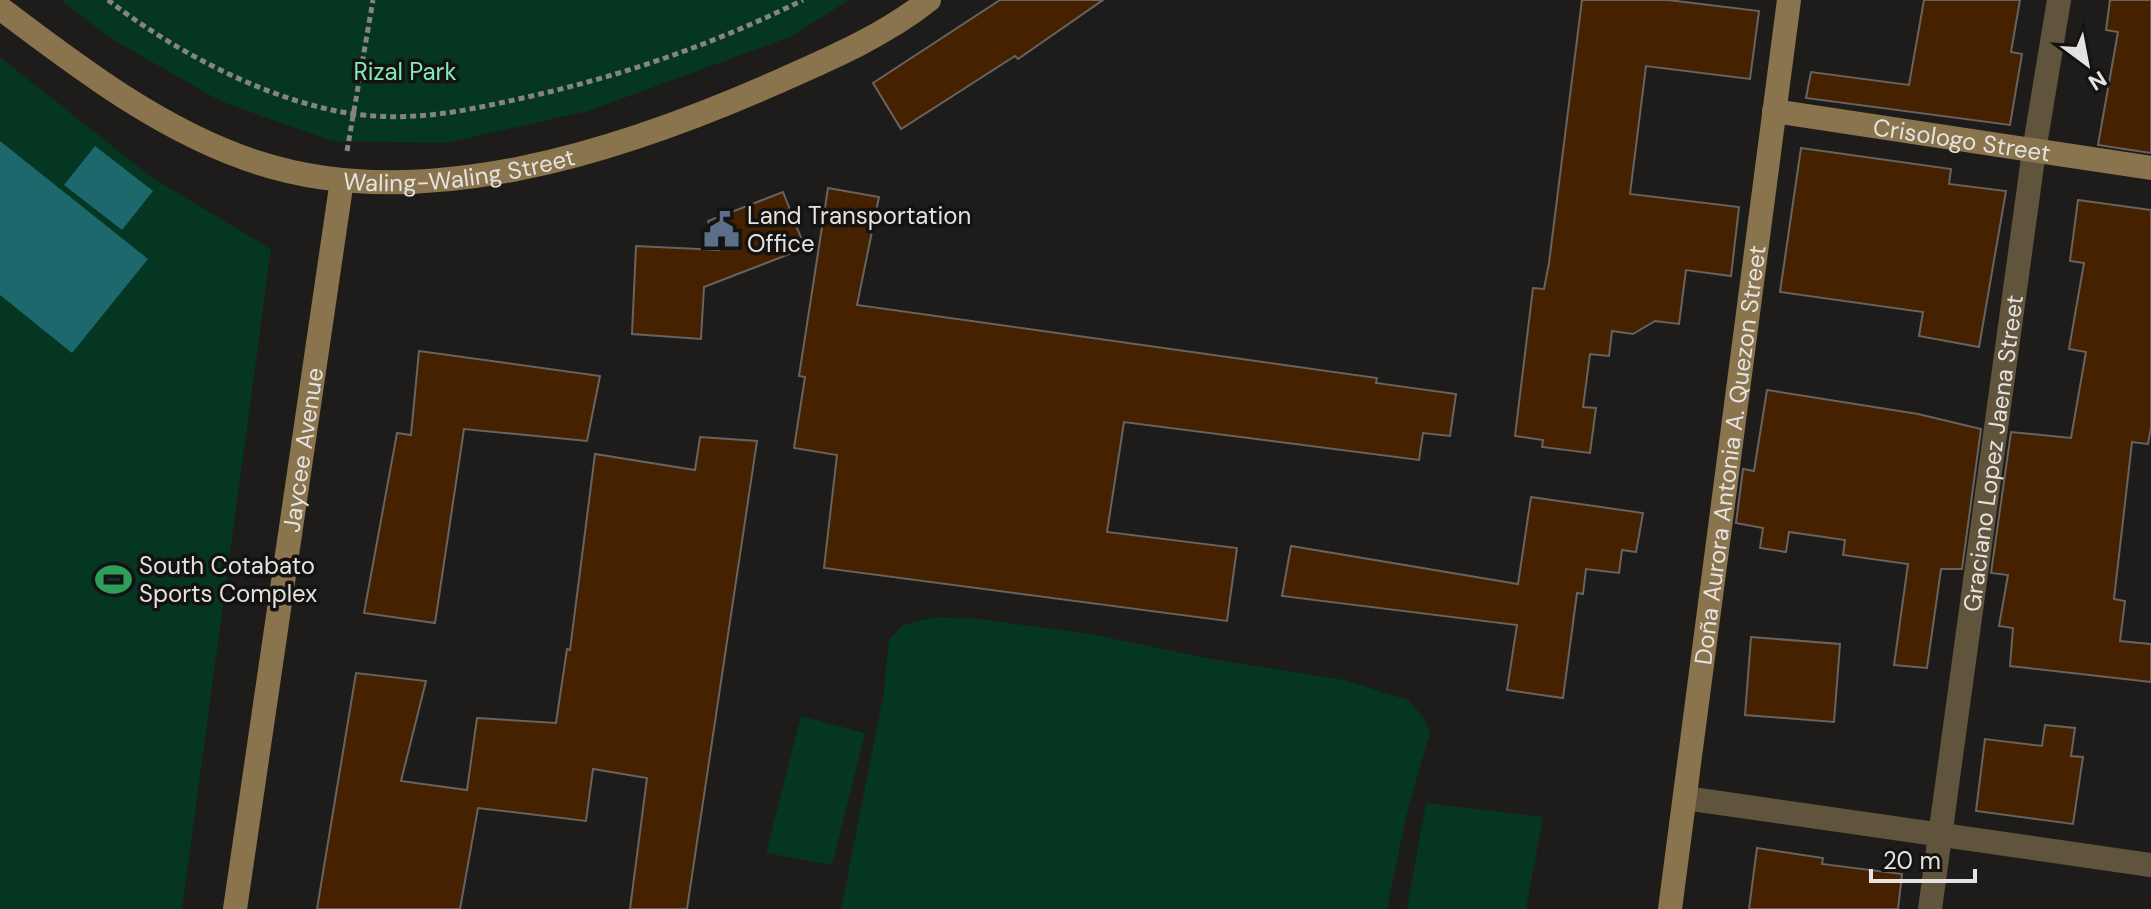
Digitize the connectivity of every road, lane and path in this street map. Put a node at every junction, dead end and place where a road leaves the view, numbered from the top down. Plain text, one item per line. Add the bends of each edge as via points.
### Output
1 (108, 0) edge
2 (373, 0) edge
3 (803, 0) edge
4 (929, 0) edge
5 (1789, 0) edge
6 (2059, 0) edge
7 (0, 8) edge
8 (1774, 111) junction
9 (354, 113) junction
10 (2034, 151) junction
11 (2151, 168) edge
12 (342, 180) junction
13 (1685, 798) junction
14 (1941, 835) junction
15 (2151, 865) edge
16 (235, 909) edge
17 (1670, 909) edge
18 (1930, 909) edge

1 - 9 path via 132,19 253,86
2 - 9 path
3 - 9 path via 750,26 608,79 438,117
4 - 12 street, Waling-Waling Street via 839,55 683,123 553,162 442,180
5 - 8 street, Doña Aurora Antonia A. Quezon Street
6 - 10 street, Graciano Lopez Jaena Street
7 - 12 street, Waling-Waling Street via 92,76 173,125 259,163
8 - 10 street, Crisologo Street
8 - 13 street, Doña Aurora Antonia A. Quezon Street
9 - 12 path
10 - 11 street, Crisologo Street
10 - 14 street, Graciano Lopez Jaena Street
12 - 16 street, Jaycee Avenue
13 - 14 street
13 - 17 street, Doña Aurora Antonia A. Quezon Street
14 - 15 street
14 - 18 street, Graciano Lopez Jaena Street

